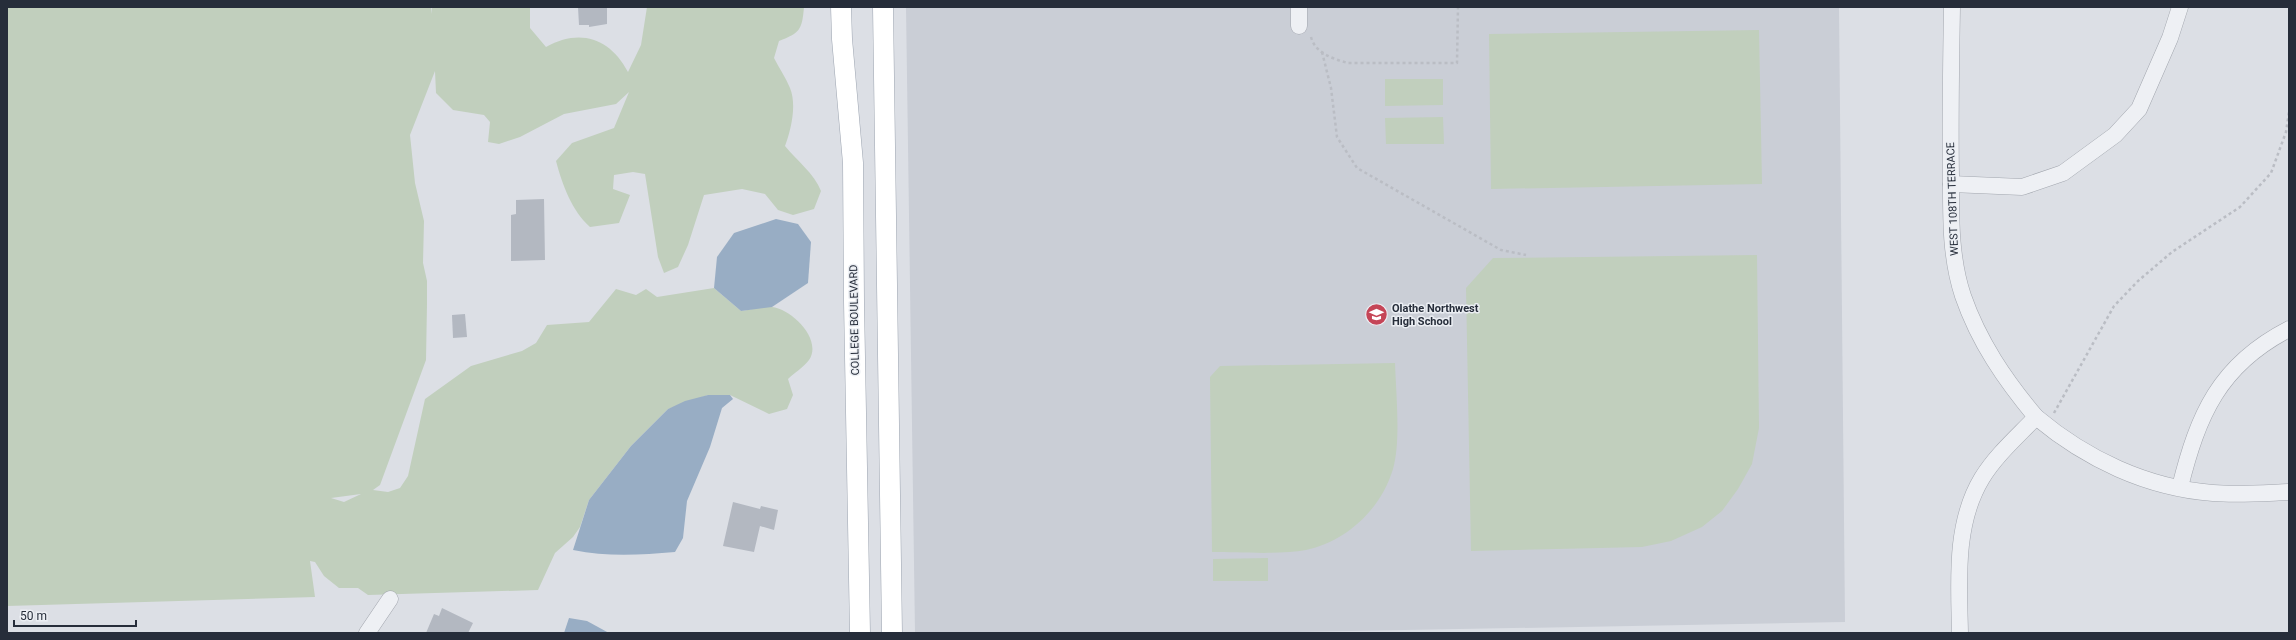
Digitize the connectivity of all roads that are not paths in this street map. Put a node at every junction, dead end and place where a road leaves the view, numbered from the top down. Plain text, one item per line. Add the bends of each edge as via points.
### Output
1 (841, 7) edge
2 (883, 7) edge
3 (1299, 7) edge
4 (1952, 7) edge
5 (2180, 7) edge
6 (1305, 30) road end
7 (1951, 184) junction
8 (2289, 329) edge
9 (2041, 421) junction
10 (2180, 488) junction
11 (2289, 492) edge
12 (390, 599) dead end
13 (367, 633) edge
14 (860, 633) edge
15 (892, 633) edge
16 (1960, 633) edge

1 - 14 main road, COLLEGE BOULEVARD via 853,163
2 - 15 main road
3 - 6 street
4 - 7 street, WEST 108TH TERRACE
5 - 7 street via 2170,38 2139,109 2115,135 2063,173 2022,187
7 - 9 street, WEST 108TH TERRACE via 1952,246 1969,310 1985,347 2010,385
8 - 10 street via 2242,361 2216,393 2195,432
9 - 10 street, WEST 108TH TERRACE via 2076,447 2126,473
9 - 16 street via 1997,458 1982,478 1971,503 1960,556
10 - 11 street, WEST 108TH TERRACE via 2214,493
12 - 13 street

